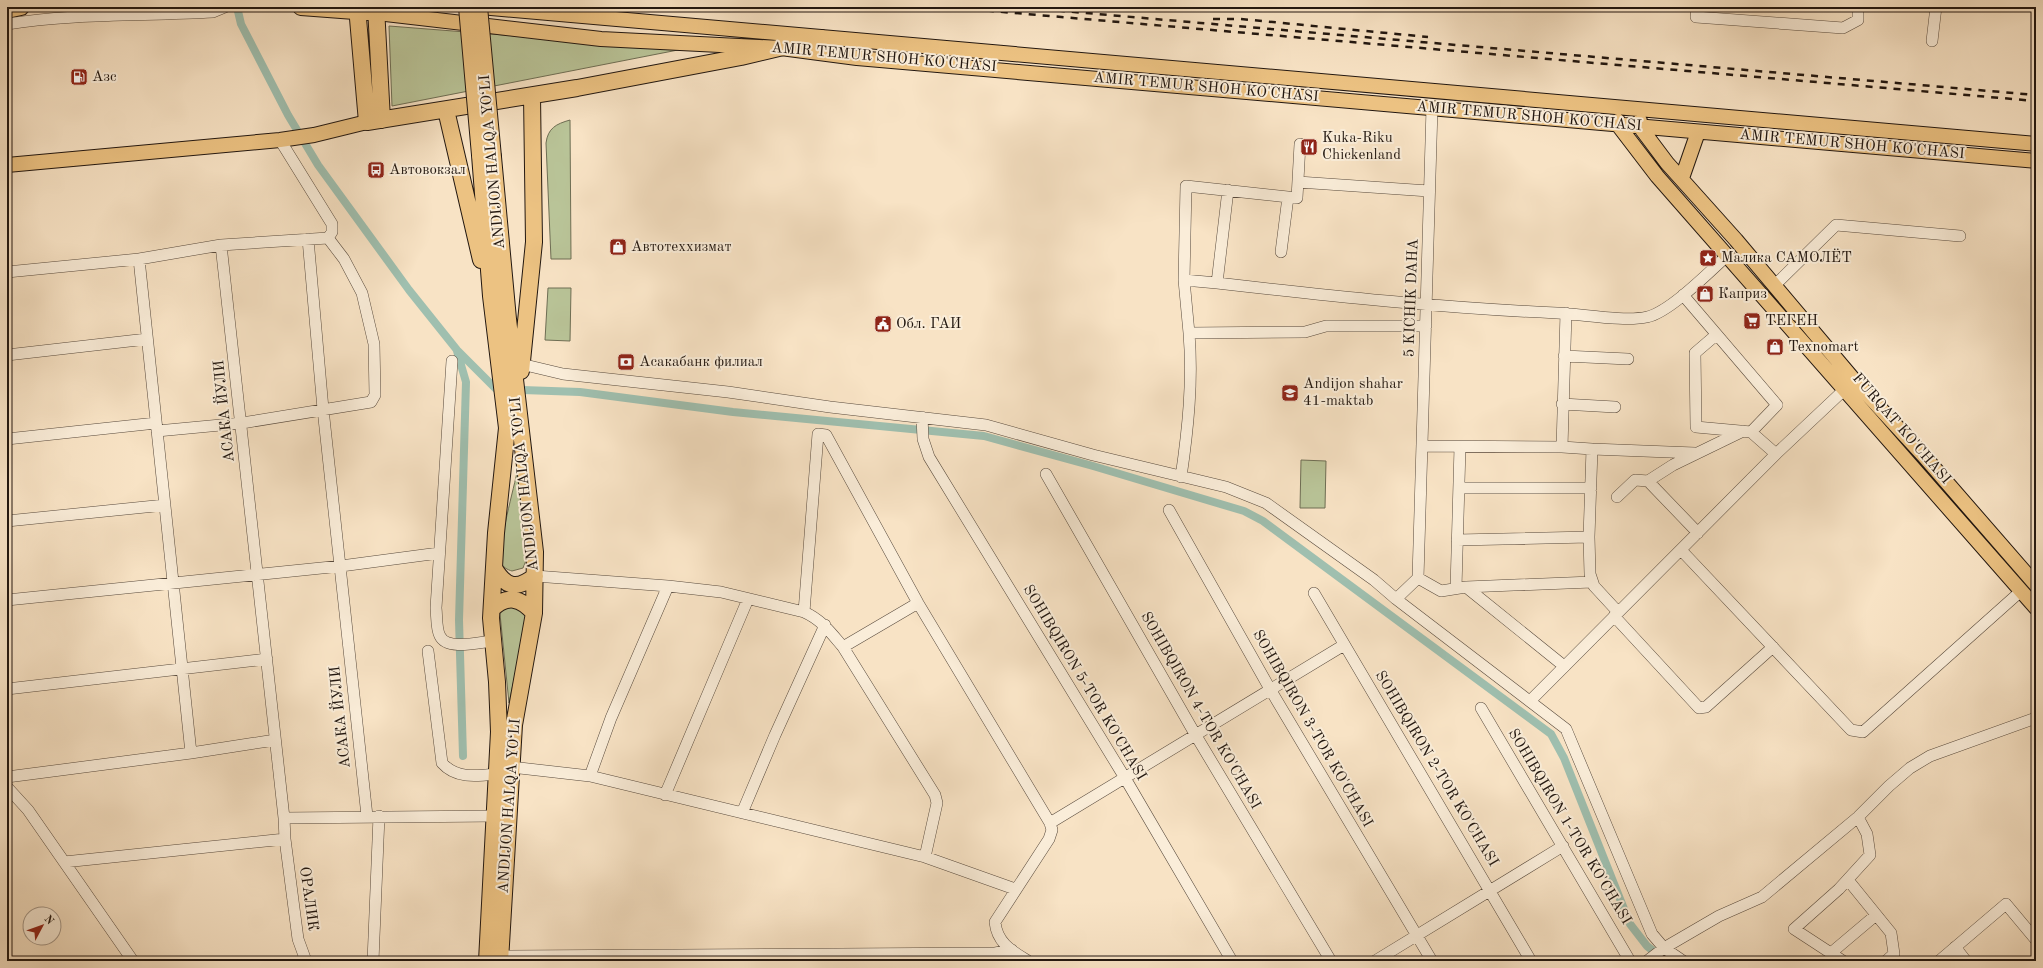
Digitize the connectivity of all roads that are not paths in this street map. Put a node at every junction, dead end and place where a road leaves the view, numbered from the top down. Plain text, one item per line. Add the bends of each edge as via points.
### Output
1 (21, 7) edge
2 (225, 7) edge
3 (301, 7) edge
4 (467, 7) edge
5 (480, 7) edge
6 (1697, 7) edge
7 (1858, 7) edge
8 (1936, 7) edge
9 (357, 9) edge
10 (7, 10) edge
11 (377, 10) edge
12 (7, 24) edge
13 (822, 38) junction
14 (1932, 40) dead end
15 (782, 48) junction
16 (532, 96) junction
17 (1432, 108) junction
18 (1618, 108) junction
19 (446, 110) junction
20 (1640, 110) junction
21 (374, 121) junction
22 (1618, 125) junction
23 (1640, 127) junction
24 (1698, 132) junction
25 (283, 140) junction
26 (1300, 144) dead end
27 (2036, 144) edge
28 (486, 156) junction
29 (2036, 161) edge
30 (7, 165) edge
31 (1682, 178) junction
32 (1298, 182) junction
33 (1228, 190) junction
34 (1429, 191) junction
35 (1288, 197) junction
36 (1960, 236) dead end
37 (328, 238) junction
38 (308, 239) junction
39 (221, 245) junction
40 (1282, 252) dead end
41 (1728, 255) junction
42 (138, 259) junction
43 (7, 272) edge
44 (1184, 280) junction
45 (1217, 284) junction
46 (1774, 286) junction
47 (1682, 295) junction
48 (491, 296) junction
49 (1427, 304) junction
50 (1566, 313) junction
51 (1426, 326) junction
52 (1189, 332) junction
53 (1716, 335) junction
54 (147, 339) junction
55 (7, 355) edge
56 (1564, 356) junction
57 (1628, 359) dead end
58 (452, 361) dead end
59 (521, 364) junction
60 (1844, 390) junction
61 (1562, 404) junction
62 (518, 405) junction
63 (1615, 407) dead end
64 (323, 409) junction
65 (922, 419) junction
66 (242, 422) junction
67 (156, 427) junction
68 (1747, 432) junction
69 (7, 439) edge
70 (1422, 446) junction
71 (1460, 446) junction
72 (1562, 447) junction
73 (1592, 449) junction
74 (1697, 453) junction
75 (1776, 454) junction
76 (1046, 474) dead end
77 (1181, 477) junction
78 (1648, 481) junction
79 (1459, 488) junction
80 (1591, 488) junction
81 (1617, 497) dead end
82 (165, 505) junction
83 (1169, 510) dead end
84 (7, 521) edge
85 (1698, 533) junction
86 (1588, 537) junction
87 (1457, 540) junction
88 (1681, 550) junction
89 (438, 553) junction
90 (341, 566) junction
91 (494, 568) junction
92 (258, 575) junction
93 (535, 576) junction
94 (1418, 578) junction
95 (1592, 582) junction
96 (173, 583) junction
97 (2036, 585) edge
98 (668, 586) junction
99 (1461, 587) junction
100 (2021, 591) junction
101 (1314, 593) dead end
102 (748, 599) junction
103 (1396, 599) junction
104 (7, 600) edge
105 (918, 603) junction
106 (2036, 608) edge
107 (492, 609) junction
108 (804, 612) junction
109 (534, 614) junction
110 (1616, 614) junction
111 (825, 625) junction
112 (493, 641) junction
113 (1344, 645) junction
114 (843, 647) junction
115 (1773, 647) junction
116 (428, 651) dead end
117 (267, 658) junction
118 (1564, 666) junction
119 (182, 669) junction
120 (7, 689) edge
121 (1270, 689) junction
122 (1530, 701) junction
123 (1481, 708) dead end
124 (2036, 718) edge
125 (1195, 734) junction
126 (275, 740) junction
127 (191, 753) junction
128 (504, 771) junction
129 (7, 776) edge
130 (590, 776) junction
131 (1125, 778) junction
132 (7, 787) edge
133 (665, 795) junction
134 (742, 813) junction
135 (367, 816) junction
136 (379, 816) junction
137 (494, 816) junction
138 (1858, 817) junction
139 (284, 818) junction
140 (1050, 824) junction
141 (285, 840) junction
142 (1563, 846) junction
143 (925, 857) junction
144 (64, 862) junction
145 (1848, 880) junction
146 (1015, 889) junction
147 (1491, 891) junction
148 (1876, 915) junction
149 (1417, 935) junction
150 (2036, 940) edge
151 (1955, 947) junction
152 (1664, 948) junction
153 (1012, 950) junction
154 (1831, 953) junction
155 (496, 959) edge
156 (1648, 960) edge
157 (133, 961) edge
158 (306, 961) edge
159 (373, 961) edge
160 (1028, 961) edge
161 (1232, 961) edge
162 (1331, 961) edge
163 (1375, 961) edge
164 (1432, 961) edge
165 (1531, 961) edge
166 (1630, 961) edge
167 (1683, 961) edge
168 (1843, 961) edge
169 (1886, 961) edge
170 (1939, 961) edge
171 (1966, 961) edge

1 - 10 highway
2 - 12 street via 213,12 39,19
3 - 9 highway
4 - 28 highway, ANDIJON HALQA YO‘LI, bridge
5 - 13 main road, AMIR TEMUR SHOH KO'CHASI
5 - 28 highway, ANDIJON HALQA YO‘LI, bridge
6 - 7 street via 1696,17 1843,28 1858,20
8 - 14 street
9 - 11 highway
9 - 21 highway
11 - 15 main road, AMIR TEMUR SHOH KO'CHASI via 601,39
11 - 21 highway
13 - 15 highway
13 - 18 main road, AMIR TEMUR SHOH KO'CHASI
15 - 16 highway
15 - 17 main road, AMIR TEMUR SHOH KO'CHASI via 857,58
16 - 19 highway
16 - 59 highway via 534,242
17 - 22 main road, AMIR TEMUR SHOH KO'CHASI
17 - 34 street, 5 KICHIK DAHA
18 - 20 main road, AMIR TEMUR SHOH KO'CHASI
18 - 22 main road
19 - 21 highway
19 - 48 highway
20 - 23 main road
20 - 27 main road, AMIR TEMUR SHOH KO'CHASI
21 - 25 main road
22 - 23 main road, AMIR TEMUR SHOH KO'CHASI
22 - 41 main road, FURQAT KO'CHASI via 1658,176
23 - 24 main road, AMIR TEMUR SHOH KO'CHASI
23 - 31 main road, FURQAT KO'CHASI via 1667,163
24 - 29 main road, AMIR TEMUR SHOH KO'CHASI
24 - 31 main road
25 - 30 main road
25 - 37 street via 332,224 332,232
26 - 32 street
28 - 48 highway, ANDIJON HALQA YO‘LI
28 - 62 highway, ANDIJON HALQA YO‘LI
31 - 46 main road, FURQAT KO'CHASI
32 - 34 street
32 - 35 street via 1297,198
33 - 35 street
33 - 44 street via 1186,186
33 - 45 street
34 - 49 street, 5 KICHIK DAHA
35 - 40 street
36 - 46 street via 1836,225
37 - 38 street
37 - 64 street via 344,260 362,293 374,344 374,395 370,402
38 - 39 street
38 - 64 street, АСАКА ЙУЛИ
39 - 42 street
39 - 66 street, АСАКА ЙУЛИ
41 - 47 street
41 - 60 main road, FURQAT KO'CHASI
42 - 43 street
42 - 54 street
44 - 45 street
44 - 52 street
45 - 49 street
46 - 97 main road, FURQAT KO'CHASI
47 - 50 street via 1656,314 1646,318
47 - 53 street
48 - 91 highway, ANDIJON HALQA YO‘LI via 507,428
49 - 50 street via 1482,310
49 - 51 street, 5 KICHIK DAHA
50 - 56 street
51 - 52 street via 1326,326 1305,332
51 - 70 street, 5 KICHIK DAHA
52 - 77 street via 1190,395
53 - 68 street via 1777,405
53 - 68 street via 1695,353 1696,427
54 - 55 street
54 - 67 street
56 - 57 street
56 - 61 street
58 - 89 street
59 - 62 highway
59 - 65 street via 563,374 728,392
60 - 75 street
60 - 100 main road, FURQAT KO'CHASI
61 - 63 street
61 - 72 street
62 - 93 highway, ANDIJON HALQA YO‘LI via 535,552
64 - 66 street
64 - 90 street, АСАКА ЙУЛИ
65 - 77 street via 986,425
65 - 131 street, SOHIBQIRON 5-TOR KO'CHASI via 923,439 929,457
66 - 67 street
66 - 92 street, АСАКА ЙУЛИ
67 - 69 street
67 - 82 street
68 - 74 street
68 - 75 street
70 - 71 street
70 - 94 street, 5 KICHIK DAHA
71 - 72 street
71 - 79 street
72 - 73 street
73 - 74 street
73 - 80 street
74 - 78 street
75 - 85 street
76 - 125 street, SOHIBQIRON 4-TOR KO'CHASI
77 - 103 street via 1226,487 1266,503 1374,580
78 - 81 street via 1635,480
78 - 85 street
79 - 80 street
79 - 87 street
80 - 86 street
82 - 84 street
82 - 96 street
83 - 121 street, SOHIBQIRON 3-TOR KO'CHASI
85 - 88 street
86 - 87 street
86 - 95 street
87 - 99 street
88 - 110 street
88 - 115 street
89 - 90 street
89 - 112 street via 436,608 440,636 446,643 454,645
90 - 92 street
90 - 135 street, АСАКА ЙУЛИ
91 - 93 highway via 504,581 510,584 522,584
91 - 107 highway, ANDIJON HALQA YO‘LI
92 - 96 street
92 - 117 street, АСАКА ЙУЛИ
93 - 98 street
93 - 109 highway, ANDIJON HALQA YO‘LI
94 - 99 street via 1441,591
94 - 103 street
95 - 99 street
95 - 110 street
96 - 104 street
96 - 119 street
98 - 102 street via 721,592
98 - 130 street via 611,718
99 - 118 street
100 - 106 main road, FURQAT KO'CHASI
100 - 115 street via 1863,732 1851,730
101 - 113 street, SOHIBQIRON 2-TOR KO'CHASI
102 - 108 street
102 - 133 street
103 - 122 street
105 - 108 street via 826,435 818,434
105 - 114 street
105 - 140 street
107 - 109 highway via 498,603 514,598 522,601
107 - 112 highway, ANDIJON HALQA YO‘LI
108 - 111 street via 816,617
109 - 128 highway, ANDIJON HALQA YO‘LI
110 - 115 street via 1699,708 1706,706
110 - 118 street
111 - 114 street
111 - 134 street via 774,735
112 - 128 highway, ANDIJON HALQA YO‘LI
113 - 121 street
113 - 147 street, SOHIBQIRON 2-TOR KO'CHASI
114 - 143 street via 935,795 936,803
116 - 128 street via 442,763 449,771 467,776
117 - 119 street
117 - 126 street, АСАКА ЙУЛИ
118 - 122 street
119 - 120 street
119 - 127 street
121 - 125 street
121 - 149 street, SOHIBQIRON 3-TOR KO'CHASI
122 - 152 street via 1566,729 1652,934
123 - 142 street, SOHIBQIRON 1-TOR KO'CHASI
124 - 138 street via 1930,756 1910,768
125 - 131 street
125 - 162 street, SOHIBQIRON 4-TOR KO'CHASI
126 - 127 street
126 - 139 street, АСАКА ЙУЛИ
127 - 129 street
128 - 130 street
128 - 137 highway, ANDIJON HALQA YO‘LI
128 - 155 highway, ANDIJON HALQA YO‘LI
130 - 133 street
131 - 140 street
131 - 161 street, SOHIBQIRON 5-TOR KO'CHASI
132 - 144 street via 28,810
133 - 134 street
134 - 143 street
135 - 136 street
135 - 139 street
136 - 137 street
136 - 159 street
137 - 155 highway, ANDIJON HALQA YO‘LI
138 - 145 street via 1867,834 1870,855
138 - 152 street via 1762,898 1719,916
139 - 141 street, АСАКА ЙУЛИ
140 - 146 street via 1052,830 1049,838
141 - 144 street
141 - 158 street, ОРАЛИК via 298,939
142 - 147 street
142 - 166 street, SOHIBQIRON 1-TOR KO'CHASI
143 - 146 street
144 - 157 street
145 - 148 street
145 - 154 street via 1794,929
146 - 153 street via 995,922 998,937
147 - 149 street
147 - 165 street, SOHIBQIRON 2-TOR KO'CHASI
148 - 154 street
148 - 169 street via 1891,933 1894,943 1894,954
149 - 163 street
149 - 164 street, SOHIBQIRON 3-TOR KO'CHASI
150 - 151 street via 2006,904
151 - 170 street
151 - 171 street
152 - 156 street
152 - 167 street
153 - 155 street via 995,953
153 - 160 street
154 - 168 street

